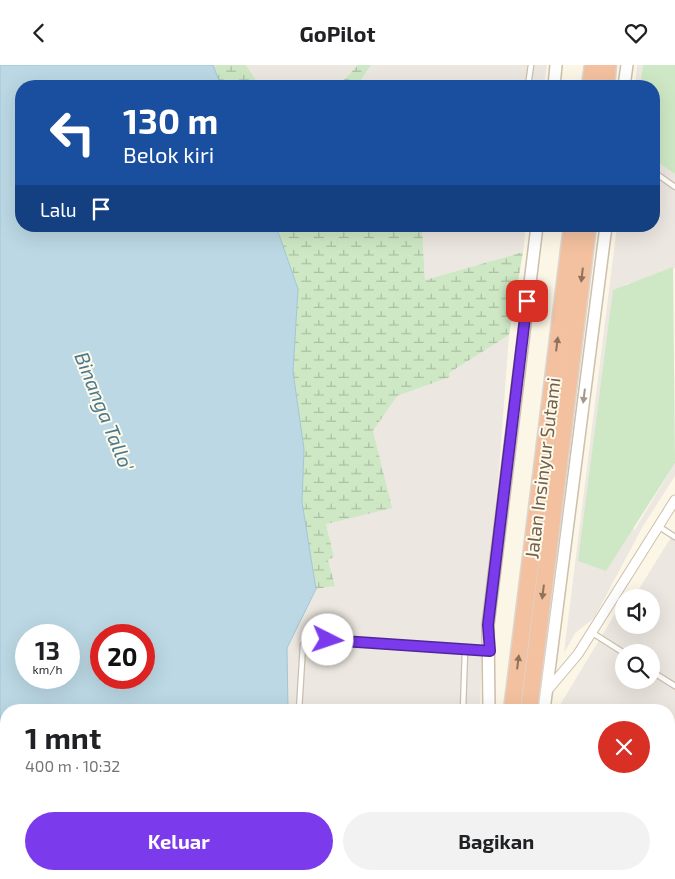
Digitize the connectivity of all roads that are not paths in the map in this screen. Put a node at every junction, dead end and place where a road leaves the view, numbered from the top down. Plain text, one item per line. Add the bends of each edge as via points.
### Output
1 (530, 65) edge
2 (556, 65) edge
3 (593, 65) edge
4 (608, 65) edge
5 (627, 65) edge
6 (529, 80) edge
7 (555, 80) edge
8 (591, 80) edge
9 (607, 80) edge
10 (625, 80) edge
11 (660, 176) edge
12 (675, 187) edge
13 (535, 232) edge
14 (571, 232) edge
15 (587, 232) edge
16 (605, 232) edge
17 (675, 500) edge
18 (658, 526) junction
19 (675, 537) edge
20 (591, 632) junction
21 (615, 647) edge
22 (466, 651) junction
23 (490, 651) junction
24 (660, 677) edge
25 (675, 687) edge
26 (545, 692) junction
27 (299, 704) edge
28 (463, 704) edge
29 (489, 704) edge
30 (513, 704) edge
31 (529, 704) edge
32 (544, 704) edge

1 - 6 lane
2 - 7 street
3 - 8 highway
4 - 9 highway
5 - 10 street
11 - 12 lane
13 - 23 street via 488,625
30 -> 14 highway, Jalan Insinyur Sutami
15 -> 31 highway, Jalan Insinyur Sutami
16 -> 26 street
17 - 18 street
18 - 19 lane
18 - 20 street
20 - 21 lane
20 - 26 street via 573,660
22 - 23 lane
22 - 27 lane via 310,639 303,645
22 - 28 lane
23 - 29 street
24 - 25 lane
26 - 32 street

